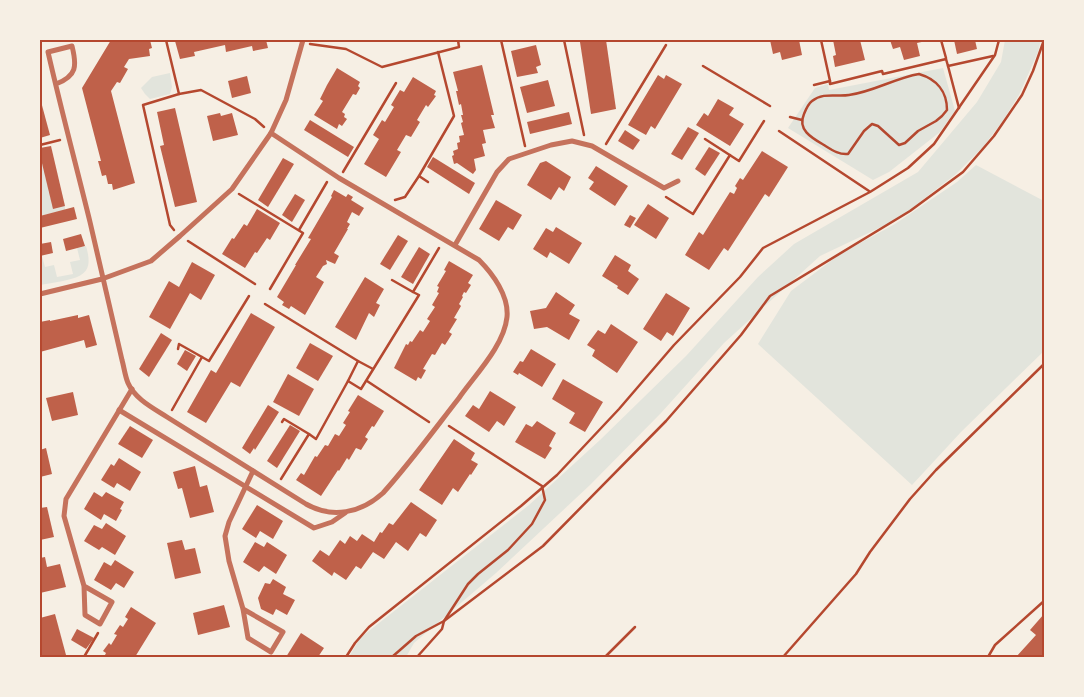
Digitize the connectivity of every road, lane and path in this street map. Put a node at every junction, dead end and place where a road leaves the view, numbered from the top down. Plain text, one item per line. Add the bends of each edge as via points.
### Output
1 (166, 40) edge
2 (458, 40) edge
3 (501, 40) edge
4 (564, 40) edge
5 (821, 40) edge
6 (942, 40) edge
7 (999, 40) edge
8 (1044, 40) edge
9 (303, 42) edge
10 (666, 45) dead end
11 (438, 52) junction
12 (995, 56) junction
13 (946, 58) junction
14 (703, 66) dead end
15 (948, 66) junction
16 (830, 81) junction
17 (396, 83) dead end
18 (56, 84) junction
19 (814, 85) dead end
20 (179, 94) junction
21 (770, 106) dead end
22 (959, 108) junction
23 (790, 117) dead end
24 (802, 120) junction
25 (764, 121) dead end
26 (779, 131) dead end
27 (271, 133) junction
28 (69, 138) junction
29 (705, 139) dead end
30 (586, 144) junction
31 (40, 145) edge
32 (602, 150) junction
33 (526, 153) junction
34 (730, 155) junction
35 (343, 171) dead end
36 (333, 174) junction
37 (419, 176) junction
38 (678, 181) dead end
39 (428, 182) dead end
40 (232, 189) junction
41 (870, 192) junction
42 (663, 196) dead end
43 (393, 200) dead end
44 (299, 230) junction
45 (180, 236) junction
46 (444, 240) junction
47 (455, 245) junction
48 (102, 279) junction
49 (392, 280) dead end
50 (255, 284) dead end
51 (270, 290) dead end
52 (413, 292) junction
53 (40, 294) edge
54 (249, 296) dead end
55 (265, 304) dead end
56 (178, 349) dead end
57 (202, 357) junction
58 (358, 361) junction
59 (1044, 364) edge
60 (373, 369) junction
61 (348, 381) junction
62 (366, 381) junction
63 (132, 389) junction
64 (119, 410) junction
65 (167, 417) junction
66 (441, 421) junction
67 (282, 422) dead end
68 (437, 427) junction
69 (309, 434) junction
70 (254, 471) junction
71 (276, 486) junction
72 (542, 486) junction
73 (247, 487) junction
74 (345, 513) junction
75 (84, 586) junction
76 (1044, 601) edge
77 (243, 609) junction
78 (444, 621) junction
79 (100, 624) junction
80 (635, 627) dead end
81 (84, 657) edge
82 (346, 657) edge
83 (392, 657) edge
84 (417, 657) edge
85 (605, 657) edge
86 (783, 657) edge
87 (988, 657) edge

1 - 20 path
2 - 11 path via 459,46
3 - 33 path
4 - 30 path
5 - 16 path
6 - 13 path
7 - 12 path
8 - 78 path via 1022,95 994,136 963,172 910,211 770,296 741,335 666,420 543,546
9 - 11 path via 346,49 382,67
9 - 27 street via 286,100
10 - 32 path
11 - 37 path via 454,116
12 - 15 path
12 - 22 path
13 - 15 path
13 - 16 path via 883,74 882,71 830,84
14 - 21 path
15 - 22 path
16 - 19 path
17 - 35 path
18 - 18 street via 48,52 72,46 76,61 74,70 70,77
18 - 28 street
20 - 27 path via 201,90 255,119
20 - 45 path via 143,105 170,225
22 - 41 path via 934,144 908,168
23 - 24 path
24 - 24 path via 810,104 819,97 855,94 919,74 936,83 947,104 942,116 902,144 872,124 848,154 841,155 812,138 804,130
25 - 34 path via 739,161
26 - 41 path
27 - 36 street
27 - 40 street
28 - 31 path
28 - 48 street
29 - 34 path
30 - 32 street
30 - 33 street via 562,142
32 - 38 street via 664,188
33 - 47 street via 509,159 497,172
34 - 42 path via 693,214
36 - 44 path
36 - 46 street
37 - 39 path
37 - 43 path via 405,197
40 - 44 path
40 - 45 street
41 - 72 path via 763,248 619,409 557,475
44 - 51 path via 303,233
45 - 48 street via 151,261
45 - 50 path
46 - 47 street
46 - 52 path
47 - 66 street via 479,260 493,275 504,299 507,317 492,354
48 - 53 street
48 - 63 street
49 - 52 path
52 - 60 path via 419,296
54 - 57 path via 209,362
55 - 58 path
56 - 57 path via 179,344
57 - 65 path
58 - 60 path
58 - 61 path
59 - 86 path via 917,491 856,574
60 - 62 path
61 - 62 path via 361,389
61 - 69 path via 316,439
62 - 68 path
63 - 64 street
63 - 65 street via 145,403
64 - 73 street
64 - 75 street via 66,499 64,516
65 - 70 street
66 - 68 street
66 - 72 path
67 - 69 path via 284,419
68 - 74 street via 383,493 373,502
69 - 71 path
70 - 71 street
70 - 73 street
71 - 74 street via 313,508
72 - 78 path via 545,500 532,524 508,550 468,584
72 - 82 path via 369,626
73 - 74 street via 314,528
73 - 77 street via 225,536
75 - 79 street via 85,615
75 - 79 street via 112,602
76 - 87 path via 995,644
77 - 77 street via 248,638 271,652 283,632
78 - 83 path via 416,636
78 - 84 path via 442,629
79 - 81 path via 103,626
80 - 85 path

